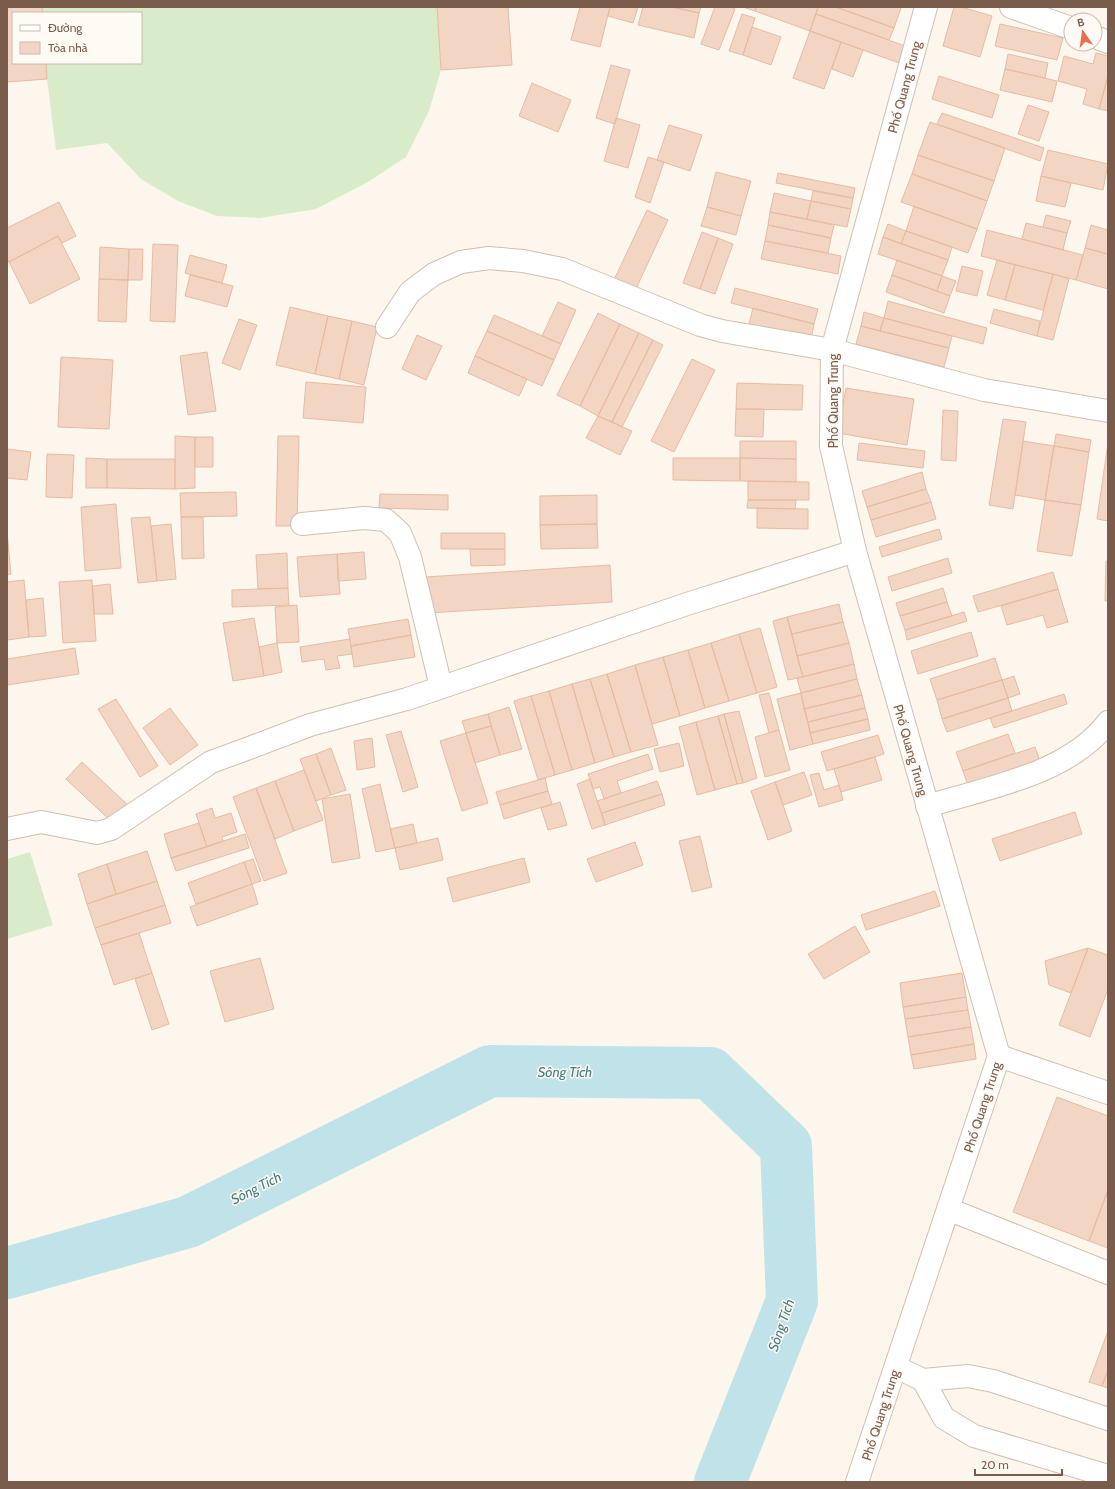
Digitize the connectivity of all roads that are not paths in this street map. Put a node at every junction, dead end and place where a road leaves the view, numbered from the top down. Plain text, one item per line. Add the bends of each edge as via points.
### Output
1 (926, 7) edge
2 (1011, 7) edge
3 (1063, 25) edge
4 (387, 327) dead end
5 (832, 350) junction
6 (1108, 411) edge
7 (302, 524) dead end
8 (855, 551) junction
9 (441, 687) junction
10 (1108, 722) edge
11 (927, 806) junction
12 (7, 829) edge
13 (999, 1056) junction
14 (1108, 1093) edge
15 (948, 1209) junction
16 (1108, 1274) edge
17 (896, 1367) junction
18 (923, 1380) junction
19 (1108, 1419) edge
20 (1074, 1475) edge
21 (1108, 1476) edge
22 (857, 1482) edge

1 - 5 street, Phố Quang Trung
2 - 3 street
4 - 5 street via 410,292 434,274 461,262 489,258 523,261 562,269 722,332
5 - 6 street via 984,390
5 - 8 street, Phố Quang Trung via 831,446
7 - 9 street via 364,518 386,520 400,534 410,557
8 - 9 street via 690,603
8 - 11 street, Phố Quang Trung
9 - 12 street via 310,726 211,762 111,829 97,833 41,822
10 - 11 street via 1078,752 1028,775
11 - 13 street, Phố Quang Trung
13 - 14 street
13 - 15 street, Phố Quang Trung
15 - 16 street
15 - 17 street, Phố Quang Trung
17 - 18 street
17 - 22 street, Phố Quang Trung
18 - 19 street via 968,1376 993,1381
18 - 20 street via 944,1418 974,1436
20 - 21 street

